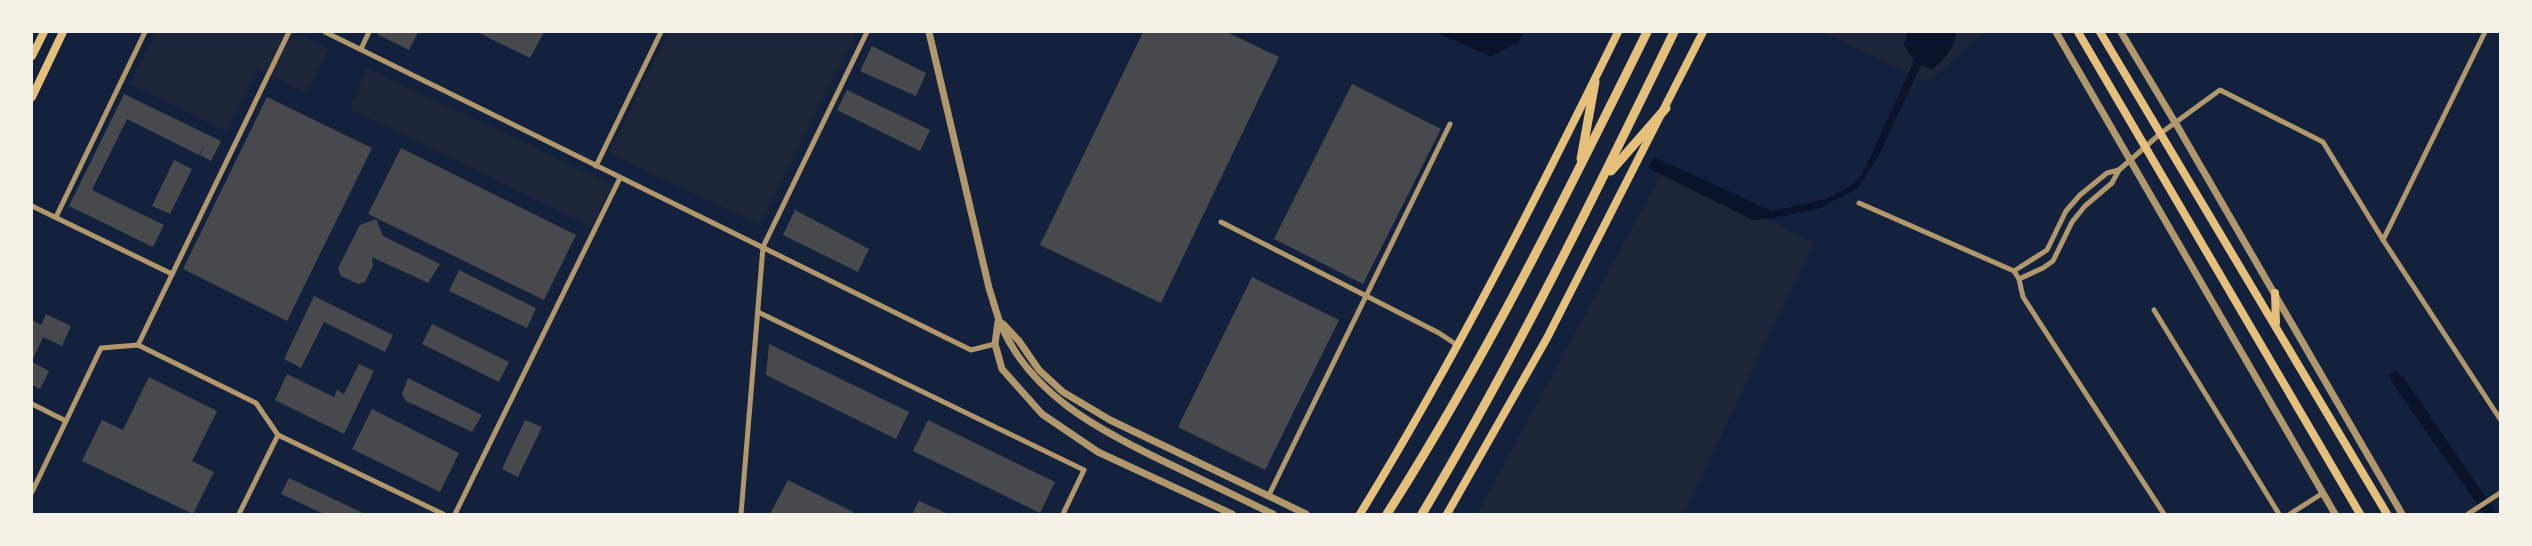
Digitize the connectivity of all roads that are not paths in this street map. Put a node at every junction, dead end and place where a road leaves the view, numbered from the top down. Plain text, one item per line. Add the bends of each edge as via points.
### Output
1 (44, 32) edge
2 (63, 32) edge
3 (145, 32) edge
4 (290, 32) edge
5 (325, 32) edge
6 (369, 32) edge
7 (652, 32) edge
8 (867, 32) edge
9 (929, 32) edge
10 (1616, 32) edge
11 (1647, 32) edge
12 (1674, 32) edge
13 (1703, 32) edge
14 (2056, 32) edge
15 (2078, 32) edge
16 (2100, 32) edge
17 (2121, 32) edge
18 (2486, 32) edge
19 (660, 33) edge
20 (361, 49) junction
21 (32, 56) edge
22 (1595, 82) junction
23 (32, 97) edge
24 (1666, 108) junction
25 (2176, 123) junction
26 (1450, 124) dead end
27 (2161, 133) junction
28 (2144, 148) junction
29 (2129, 161) junction
30 (596, 166) junction
31 (2119, 170) junction
32 (1578, 171) junction
33 (620, 178) junction
34 (1602, 182) junction
35 (1858, 203) dead end
36 (32, 206) edge
37 (56, 217) junction
38 (1221, 222) dead end
39 (2383, 240) junction
40 (764, 247) junction
41 (2014, 271) junction
42 (172, 274) junction
43 (2019, 279) junction
44 (2275, 294) junction
45 (1366, 298) junction
46 (2154, 310) dead end
47 (758, 312) junction
48 (999, 319) junction
49 (2276, 327) junction
50 (995, 344) junction
51 (138, 345) junction
52 (1457, 345) junction
53 (32, 404) edge
54 (2500, 419) edge
55 (66, 421) junction
56 (278, 435) junction
57 (32, 492) edge
58 (2323, 493) junction
59 (2500, 493) edge
60 (1268, 497) junction
61 (239, 514) edge
62 (443, 514) edge
63 (455, 514) edge
64 (741, 514) edge
65 (1063, 514) edge
66 (1232, 514) edge
67 (1265, 514) edge
68 (1273, 514) edge
69 (1306, 514) edge
70 (1360, 514) edge
71 (1387, 514) edge
72 (1422, 514) edge
73 (1447, 514) edge
74 (2164, 514) edge
75 (2279, 514) edge
76 (2290, 514) edge
77 (2335, 514) edge
78 (2360, 514) edge
79 (2387, 514) edge
80 (2402, 514) edge
81 (2468, 514) edge

1 - 21 main road
2 - 23 main road
3 - 37 street
4 - 42 street
5 - 20 street
6 - 20 street
7 - 19 street
8 - 40 street
9 - 48 street
10 - 22 main road
11 - 32 highway
12 - 34 highway
13 - 24 main road
14 - 29 street
15 - 28 main road
16 - 27 main road
17 - 25 street
18 - 39 street
19 - 30 street
20 - 30 street
22 - 32 highway
22 - 52 main road
24 - 34 highway
24 - 73 main road via 1547,338
25 - 27 street
25 - 39 street via 2220,90 2323,142
25 - 44 street
26 - 45 street
27 - 28 street
27 - 49 main road
28 - 29 street
28 - 78 main road
29 - 31 street
29 - 58 street
30 - 33 street
31 - 41 street via 2107,173 2080,195 2066,211 2047,250
31 - 43 street via 2112,183 2072,222 2053,261
32 - 71 highway via 1435,439
33 - 40 street
33 - 63 street
34 - 72 highway
35 - 41 street
36 - 37 street
37 - 42 street
38 - 45 street
39 - 54 street
40 - 47 street
40 - 50 street via 971,350
41 - 43 street
42 - 51 street
43 - 74 street via 2023,297
44 - 49 main road
44 - 80 street
45 - 52 street
45 - 60 street
46 - 75 street
47 - 64 street
47 - 65 street via 1084,470
48 - 50 street
48 - 60 street via 1039,370 1063,392 1110,420
48 - 68 street via 1025,364 1071,411 1103,432
49 - 79 main road
50 - 66 street via 1002,369 1042,414 1098,452
51 - 55 street via 101,348
51 - 56 street via 256,403
52 - 70 main road
53 - 55 street
55 - 57 street
56 - 61 street
56 - 62 street
58 - 76 street
58 - 77 street
59 - 81 street
60 - 67 street via 1270,503
60 - 69 street

